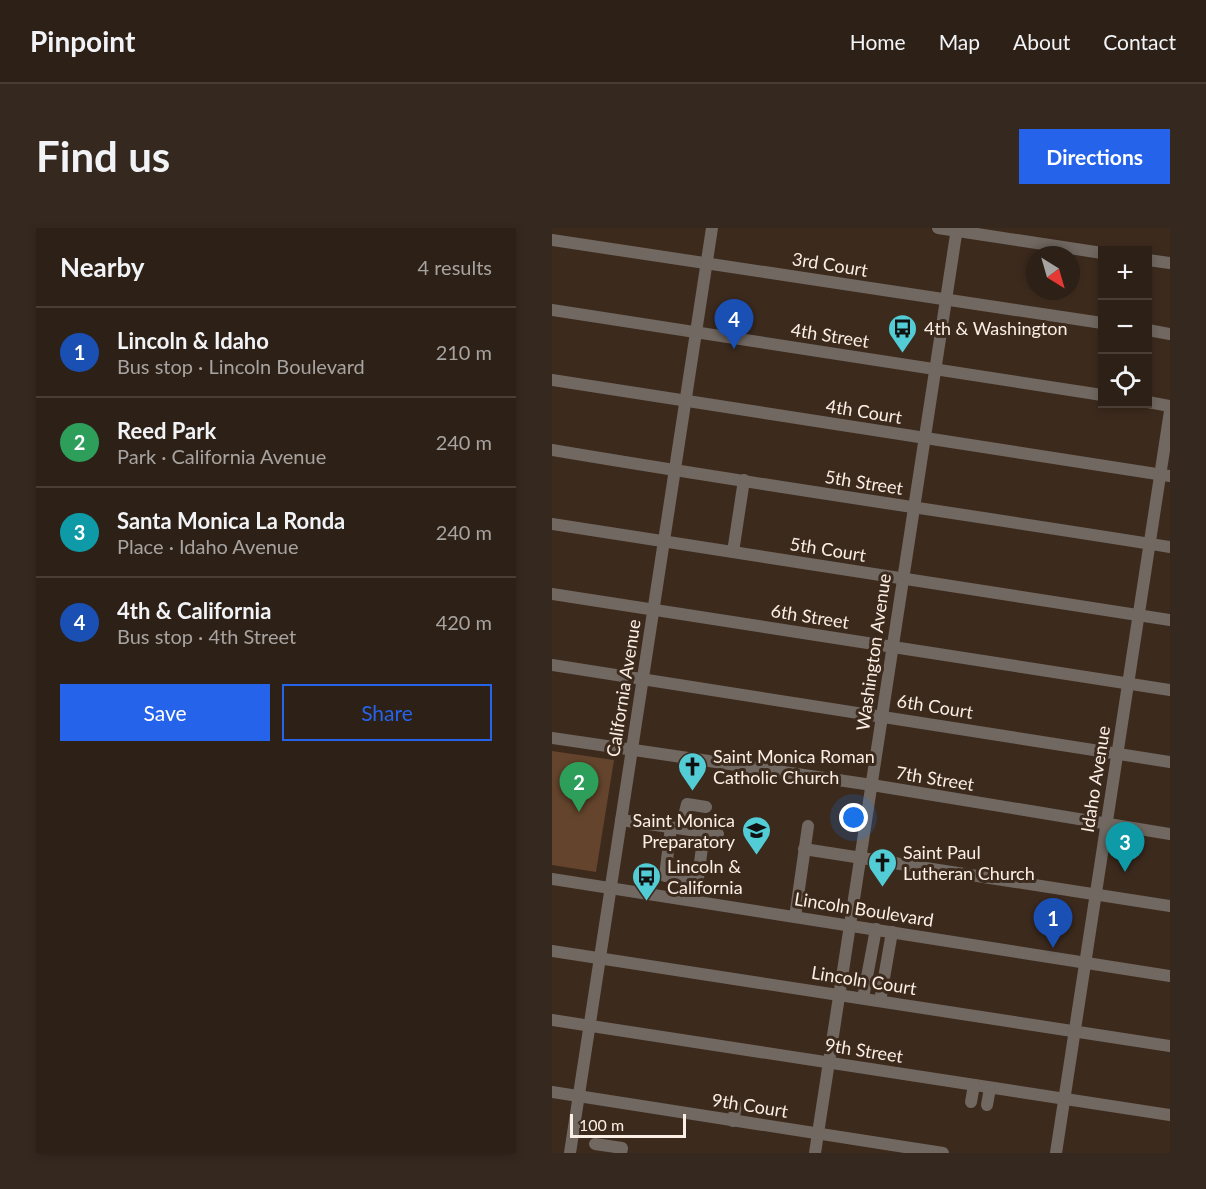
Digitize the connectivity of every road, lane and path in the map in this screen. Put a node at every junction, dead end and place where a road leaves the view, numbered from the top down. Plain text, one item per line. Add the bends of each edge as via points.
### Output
1 (712, 228) edge
2 (938, 228) edge
3 (957, 230) edge
4 (552, 240) edge
5 (1098, 252) edge
6 (1152, 261) edge
7 (707, 263) junction
8 (1170, 263) edge
9 (945, 299) junction
10 (552, 310) edge
11 (1098, 322) edge
12 (1152, 331) edge
13 (696, 332) junction
14 (1170, 333) edge
15 (936, 369) junction
16 (552, 380) edge
17 (1098, 394) edge
18 (686, 400) junction
19 (1152, 403) edge
20 (1170, 406) edge
21 (1170, 411) edge
22 (925, 439) junction
23 (552, 450) edge
24 (676, 471) junction
25 (1165, 476) edge
26 (744, 480) junction
27 (914, 508) junction
28 (552, 524) edge
29 (664, 542) junction
30 (1150, 543) junction
31 (1170, 546) edge
32 (733, 552) junction
33 (902, 578) junction
34 (552, 594) edge
35 (654, 610) junction
36 (1140, 615) junction
37 (1170, 620) edge
38 (893, 647) junction
39 (552, 665) edge
40 (643, 680) junction
41 (1128, 683) junction
42 (1170, 690) edge
43 (882, 716) junction
44 (552, 738) edge
45 (632, 750) junction
46 (1117, 754) junction
47 (1170, 762) edge
48 (872, 785) junction
49 (706, 807) dead end
50 (621, 820) junction
51 (1106, 824) junction
52 (808, 826) dead end
53 (676, 828) junction
54 (704, 831) junction
55 (718, 834) dead end
56 (1170, 834) edge
57 (804, 849) junction
58 (861, 856) junction
59 (552, 879) edge
60 (697, 879) junction
61 (611, 888) junction
62 (1095, 896) junction
63 (695, 901) junction
64 (1170, 906) edge
65 (795, 917) junction
66 (850, 925) junction
67 (876, 929) junction
68 (892, 932) junction
69 (552, 951) edge
70 (600, 958) junction
71 (1085, 962) junction
72 (1170, 976) edge
73 (839, 994) junction
74 (863, 998) junction
75 (880, 1001) junction
76 (552, 1020) edge
77 (590, 1026) junction
78 (1074, 1031) junction
79 (1170, 1046) edge
80 (829, 1063) junction
81 (974, 1085) junction
82 (990, 1088) junction
83 (552, 1092) edge
84 (579, 1096) junction
85 (1064, 1099) junction
86 (971, 1102) dead end
87 (728, 1104) dead end
88 (987, 1105) dead end
89 (1170, 1115) edge
90 (734, 1120) junction
91 (818, 1133) junction
92 (595, 1144) dead end
93 (570, 1153) edge
94 (621, 1153) edge
95 (814, 1153) edge
96 (943, 1153) edge
97 (1056, 1153) edge

1 - 7 street, California Avenue
2 - 3 street
3 - 5 street
3 - 9 street, Washington Avenue
4 - 7 street, 3rd Court
6 - 8 street
7 - 9 street, 3rd Court
7 - 13 street, California Avenue
9 - 11 street, 3rd Court
9 - 15 street, Washington Avenue
10 - 13 street, 4th Street
12 - 14 street
13 - 15 street, 4th Street
13 - 18 street, California Avenue
15 - 17 street, 4th Street
15 - 22 street, Washington Avenue
16 - 18 street, 4th Court
18 - 22 street, 4th Court
18 - 24 street, California Avenue
19 - 20 street
21 - 25 street, Idaho Avenue
22 - 25 street, 4th Court
22 - 27 street, Washington Avenue
23 - 24 street, 5th Street
24 - 26 street, 5th Street
24 - 29 street, California Avenue
25 - 30 street, Idaho Avenue
26 - 27 street, 5th Street
26 - 32 street
27 - 30 street, 5th Street
27 - 33 street, Washington Avenue
28 - 29 street, 5th Court
29 - 32 street, 5th Court
29 - 35 street, California Avenue
30 - 31 street, 5th Street
30 - 36 street, Idaho Avenue
32 - 33 street, 5th Court
33 - 36 street, 5th Court
33 - 38 street, Washington Avenue
34 - 35 street, 6th Street
35 - 38 street, 6th Street
35 - 40 street, California Avenue
36 - 37 street, 5th Court
36 - 41 street, Idaho Avenue
38 - 41 street, 6th Street
38 - 43 street, Washington Avenue
39 - 40 street, 6th Court
40 - 43 street, 6th Court
40 - 45 street, California Avenue
41 - 42 street, 6th Street
41 - 46 street, Idaho Avenue
43 - 46 street, 6th Court
43 - 48 street, Washington Avenue
44 - 45 street, 7th Street
45 - 48 street, 7th Street
45 - 50 street, California Avenue
46 - 47 street, 6th Court
46 - 51 street, Idaho Avenue
48 - 51 street, 7th Street
48 - 58 street, Washington Avenue
49 - 53 street via 687,804
50 - 53 street
50 - 61 street, California Avenue
51 - 56 street, 7th Street
51 - 62 street, Idaho Avenue
52 - 57 street
53 - 54 street
53 - 60 street via 668,876
54 - 55 street
54 - 60 street
57 - 58 street
57 - 65 street
58 - 62 street
58 - 66 street, Washington Avenue
59 - 61 street, Lincoln Boulevard
60 - 63 street
61 - 63 street, Lincoln Boulevard
61 - 70 street, California Avenue
62 - 64 street
62 - 71 street, Idaho Avenue
63 - 65 street, Lincoln Boulevard
65 - 66 street, Lincoln Boulevard
66 - 67 street, Lincoln Boulevard
66 - 73 street, Washington Avenue
67 - 68 street, Lincoln Boulevard
67 - 74 street
68 - 71 street, Lincoln Boulevard
68 - 75 street
69 - 70 street, Lincoln Court
70 - 73 street, Lincoln Court
70 - 77 street, California Avenue
71 - 72 street, Lincoln Boulevard
71 - 78 street, Idaho Avenue
73 - 74 street, Lincoln Court
73 - 80 street, Washington Avenue
74 - 75 street, Lincoln Court
75 - 78 street, Lincoln Court
76 - 77 street, 9th Street
77 - 80 street, 9th Street
77 - 84 street, California Avenue
78 - 79 street, Lincoln Court
78 - 85 street, Idaho Avenue
80 - 81 street, 9th Street
80 - 91 street, Washington Avenue
81 - 82 street, 9th Street
81 - 86 street
82 - 85 street, 9th Street
82 - 88 street
83 - 84 street, 9th Court
84 - 90 street, 9th Court
84 - 93 street, California Avenue
85 - 89 street, 9th Street
85 - 97 street, Idaho Avenue
87 - 90 street via 736,1106
90 - 91 street, 9th Court
91 - 95 street, Washington Avenue
91 - 96 street, 9th Court
92 - 94 street via 622,1148

